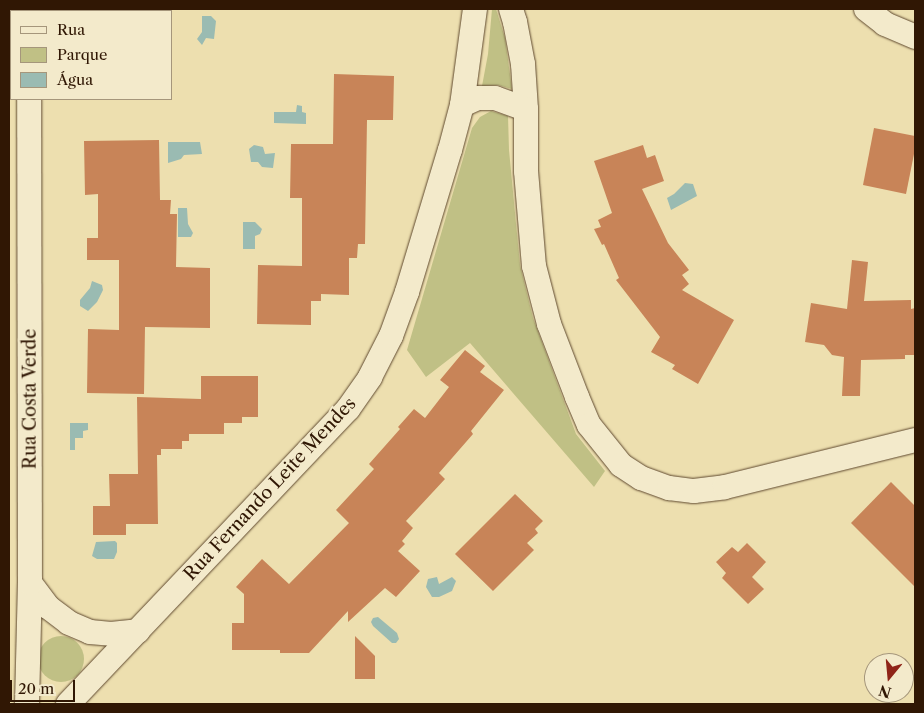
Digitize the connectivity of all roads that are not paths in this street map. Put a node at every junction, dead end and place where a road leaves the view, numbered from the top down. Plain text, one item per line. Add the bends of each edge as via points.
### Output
1 (475, 9) edge
2 (511, 9) edge
3 (866, 9) edge
4 (915, 37) edge
5 (29, 100) edge
6 (462, 105) junction
7 (526, 109) junction
8 (915, 440) edge
9 (30, 582) junction
10 (138, 631) junction
11 (26, 702) edge
12 (68, 704) edge

1 - 6 street, Rua Fernando Leite Mendes
2 - 7 street via 523,64
3 - 4 street via 884,24
5 - 9 street, Rua Costa Verde
6 - 7 street via 478,98 496,98
6 - 10 street, Rua Fernando Leite Mendes via 407,292 391,336 370,377 348,409
7 - 8 street via 529,222 534,266 547,314 589,424 621,465 641,478 669,488 694,491 725,487
9 - 10 street via 48,607 69,623 90,632
9 - 11 street, Rua Costa Verde
10 - 12 street, Rua Fernando Leite Mendes

